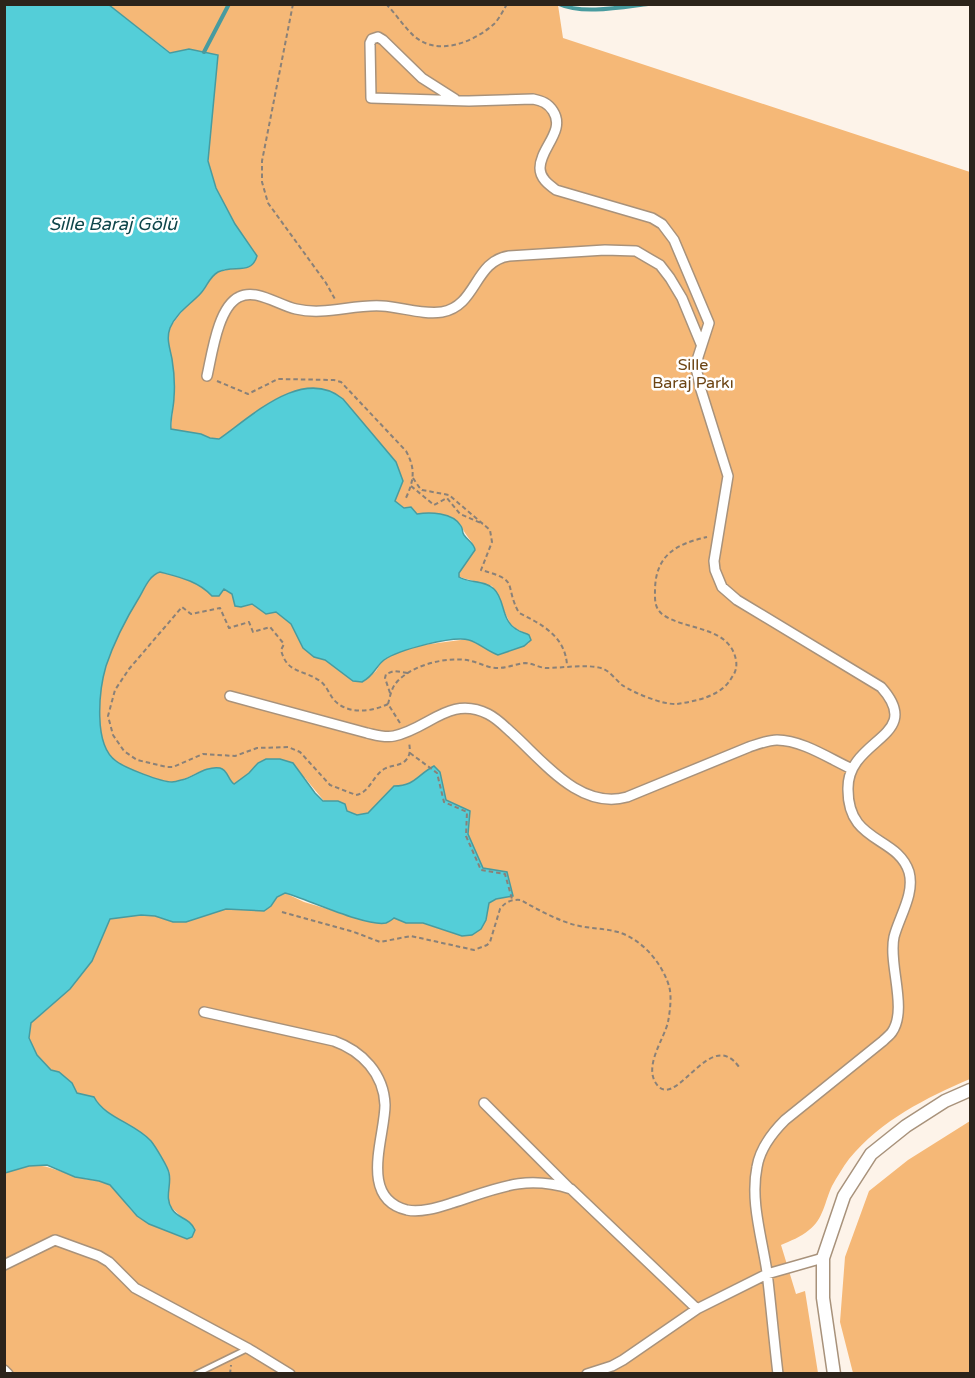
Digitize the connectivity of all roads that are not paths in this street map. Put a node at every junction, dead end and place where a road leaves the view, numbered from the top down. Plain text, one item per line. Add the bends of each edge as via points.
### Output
1 (455, 99) junction
2 (701, 344) junction
3 (207, 376) road end
4 (230, 696) dead end
5 (852, 769) junction
6 (204, 1012) dead end
7 (970, 1090) edge
8 (484, 1103) dead end
9 (571, 1190) junction
10 (823, 1258) junction
11 (4, 1265) edge
12 (767, 1274) junction
13 (697, 1309) junction
14 (249, 1349) junction
15 (4, 1370) edge
16 (8, 1374) edge
17 (196, 1374) edge
18 (290, 1374) edge
19 (587, 1374) edge
20 (778, 1374) edge
21 (834, 1374) edge

1 - 1 street via 422,78 383,40 372,39 371,98
1 - 2 street via 533,99 551,107 557,123 542,161 543,177 556,190 652,219 669,231 709,323
2 - 3 street via 682,298 660,265 636,252 623,250 500,258 490,262 459,304 441,312 383,306 327,312 299,310 260,296 239,297 228,305 222,317
2 - 5 street via 701,390 728,476 715,570 729,594 882,687 891,698 895,719 892,727
4 - 5 street via 367,733 394,736 452,710 464,708 486,713 575,789 608,799 627,797 769,741 790,742
5 - 12 street via 848,797 857,823 898,855 909,872 908,896 893,947 897,1022 883,1041 785,1120 763,1148 755,1182
6 - 9 street via 334,1041 364,1057 376,1074 385,1105 377,1176 382,1192 407,1210 441,1207 516,1183 551,1183
7 - 10 street via 906,1126 871,1155 844,1196
8 - 9 street
9 - 13 street
10 - 12 street
10 - 21 street via 823,1298
11 - 14 street via 55,1240 99,1256 135,1288
12 - 13 street
12 - 20 street
13 - 19 street via 623,1360
14 - 17 lane
14 - 18 street
15 - 16 street

